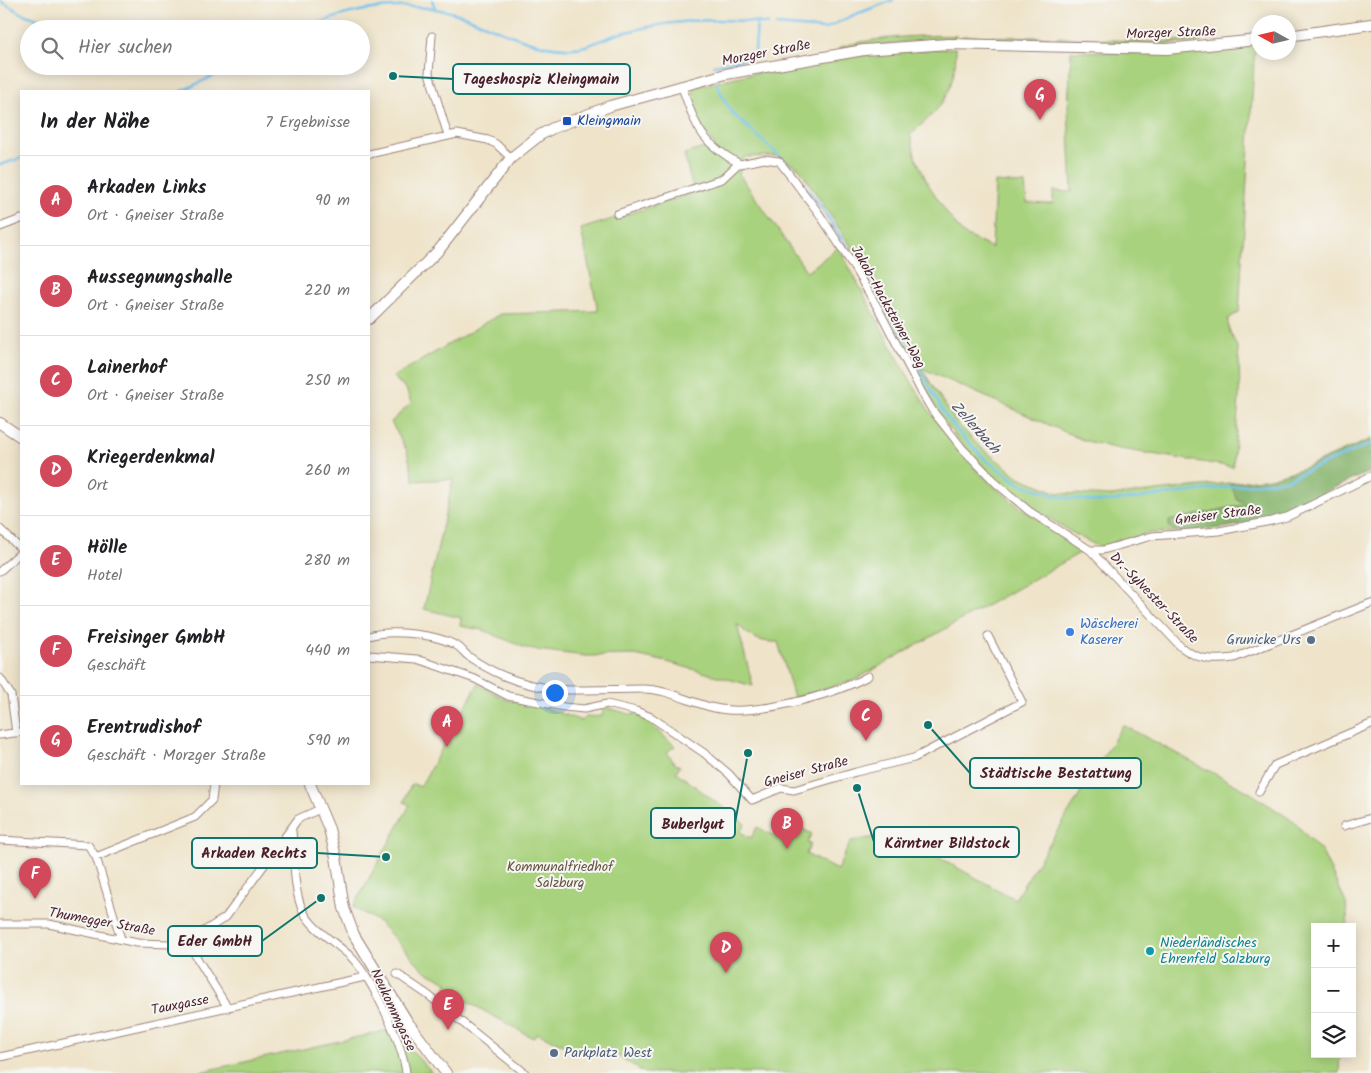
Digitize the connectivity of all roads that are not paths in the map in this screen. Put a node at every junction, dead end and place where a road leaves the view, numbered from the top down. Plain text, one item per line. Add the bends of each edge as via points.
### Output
1 (1371, 24) edge
2 (1296, 35) edge
3 (432, 36) dead end
4 (1251, 41) edge
5 (681, 85) junction
6 (448, 136) junction
7 (370, 154) edge
8 (510, 158) junction
9 (738, 164) junction
10 (617, 214) dead end
11 (20, 219) edge
12 (0, 227) edge
13 (370, 318) edge
14 (0, 423) edge
15 (19, 431) edge
16 (1371, 476) edge
17 (0, 529) edge
18 (20, 549) edge
19 (1090, 550) junction
20 (20, 551) edge
21 (0, 571) edge
22 (1371, 603) edge
23 (370, 636) edge
24 (988, 636) dead end
25 (370, 655) edge
26 (868, 676) dead end
27 (0, 678) edge
28 (1371, 724) edge
29 (19, 733) edge
30 (0, 735) edge
31 (214, 785) edge
32 (310, 785) edge
33 (1259, 792) dead end
34 (320, 810) junction
35 (1371, 818) edge
36 (1344, 826) dead end
37 (292, 831) junction
38 (0, 840) edge
39 (96, 858) junction
40 (0, 924) edge
41 (121, 939) junction
42 (187, 942) junction
43 (398, 974) dead end
44 (365, 977) junction
45 (228, 1008) junction
46 (0, 1057) edge
47 (406, 1073) edge
48 (446, 1073) edge
49 (524, 1073) edge

1 - 2 street
3 - 6 street via 429,73
4 - 5 street, Morzger Straße via 1167,49 999,44 888,48 768,65
5 - 8 street, Morzger Straße via 567,121 540,135
5 - 9 street via 702,137
6 - 7 street
6 - 8 street via 456,134 488,140
8 - 13 street, Morzger Straße via 439,250
9 - 10 street via 722,178
9 - 19 street, Jakob-Hacksteiner-Weg via 764,159 779,161 850,261 922,393 943,424 997,484 1029,511
11 - 12 street
14 - 15 street
16 - 19 street, Gneiser Straße via 1287,517 1219,531 1152,536 1103,550
17 - 18 street
19 - 22 street, Dr.-Sylvester-Straße via 1181,647 1193,656 1214,661 1234,658
20 - 21 street
23 - 26 street via 380,632 438,640 458,646 473,659 505,676 538,686 586,692 663,691 716,709 776,708
24 - 25 street, Gneiser Straße via 1022,702 914,758 794,790 781,788 752,800 704,753 651,717 636,711 607,704 584,709 564,707 508,696 475,679 416,659
27 - 29 street via 11,695
28 - 33 street via 1275,765
29 - 30 street
31 - 39 street via 212,800 195,817
32 - 34 street
34 - 37 street, Thumegger Straße via 303,816
34 - 48 street via 329,829 344,908 354,935 408,1021
35 - 36 street
37 - 42 street, Thumegger Straße via 226,917
37 - 44 street, Neukommgasse via 302,908 313,924 356,962
38 - 39 street via 88,845
39 - 41 street
40 - 41 street, Thumegger Straße via 49,924
41 - 42 street, Thumegger Straße via 153,944
42 - 45 street
43 - 49 street
44 - 45 street, Tauxgasse
44 - 47 street, Neukommgasse via 394,1034
45 - 46 street, Tauxgasse

